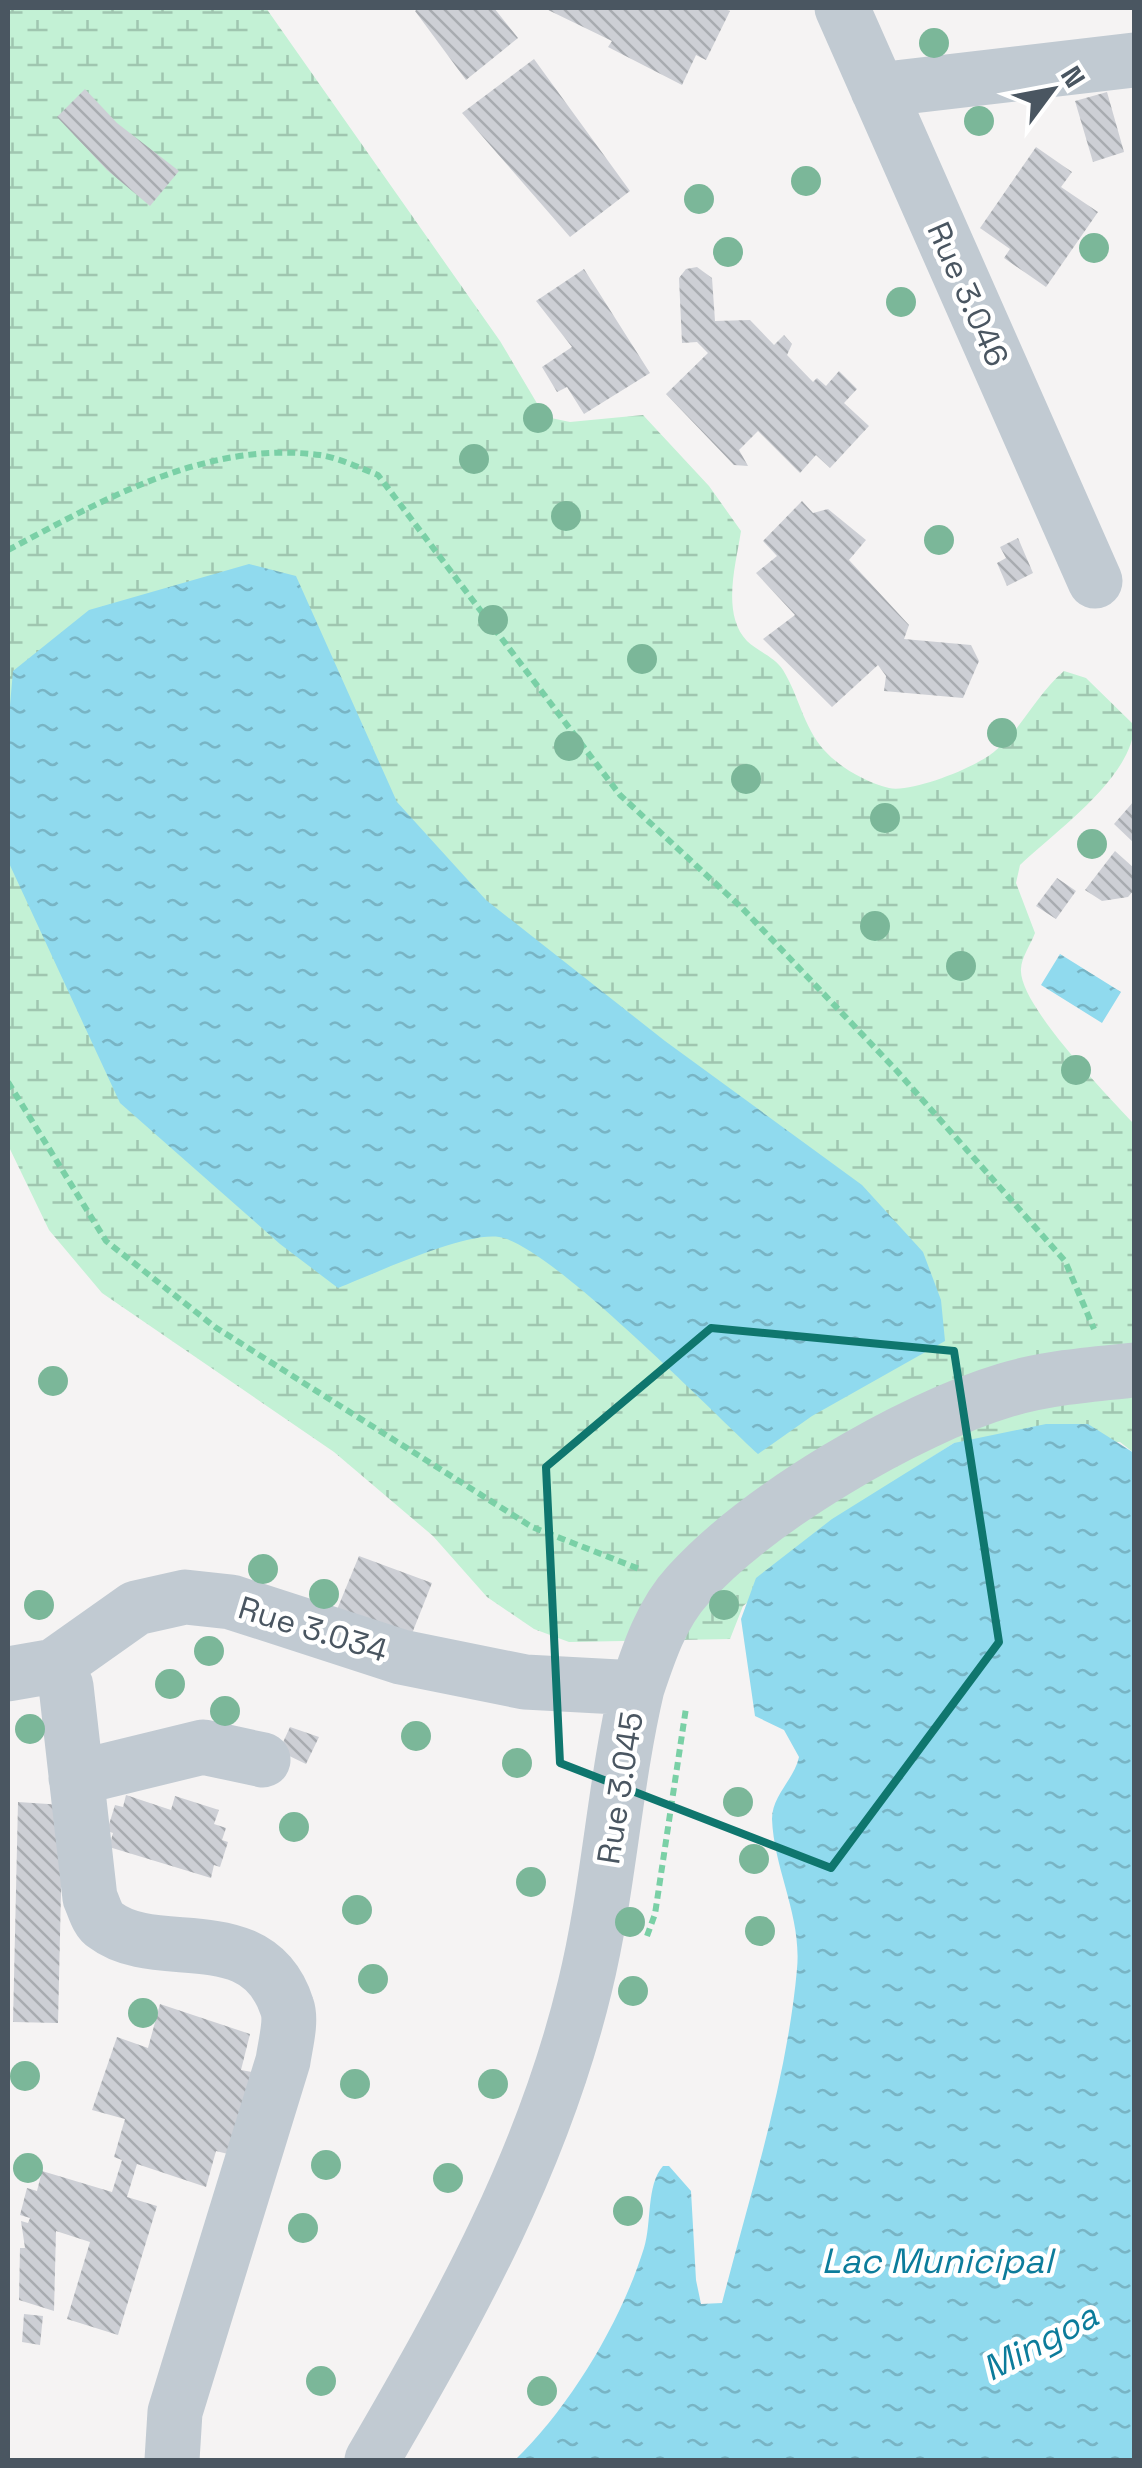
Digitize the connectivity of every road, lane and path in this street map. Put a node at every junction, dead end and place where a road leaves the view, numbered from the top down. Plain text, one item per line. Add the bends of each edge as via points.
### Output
1 (842, 8) edge
2 (1134, 60) edge
3 (878, 90) junction
4 (8, 550) edge
5 (1095, 582) dead end
6 (8, 1082) edge
7 (1123, 1371) edge
8 (686, 1587) junction
9 (31, 1670) edge
10 (662, 1695) junction
11 (264, 1760) dead end
12 (76, 1778) junction
13 (642, 1950) dead end
14 (172, 2460) edge
15 (372, 2460) edge

1 - 3 street, Rue 3.046
2 - 3 street
3 - 5 street, Rue 3.046
4 - 7 path via 120,491 235,455 322,455 378,475 620,795 742,908 1064,1261
6 - 8 path via 106,1241 215,1327 532,1527
7 - 8 street, Rue 3.045 via 1008,1389 940,1414 754,1525
8 - 10 street, Rue 3.045 via 649,1651
9 - 10 street, Rue 3.034 via 136,1608 184,1597 230,1602 401,1656 525,1682
9 - 12 street via 66,1686
10 - 13 path via 656,1914
10 - 15 street, Rue 3.045 via 558,2082 500,2230
11 - 12 street via 203,1748
12 - 14 street via 90,1898 105,1925 141,1938 234,1951 269,1972 289,2010 283,2061 175,2412

